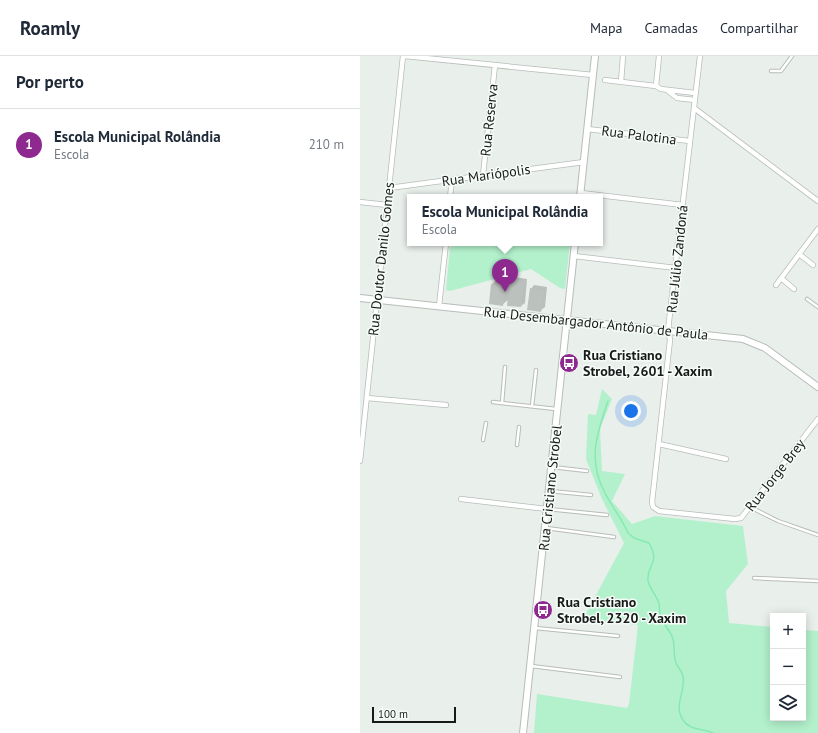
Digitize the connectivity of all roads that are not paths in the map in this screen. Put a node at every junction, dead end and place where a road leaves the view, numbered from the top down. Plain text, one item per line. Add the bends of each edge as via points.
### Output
1 (404, 56) edge
2 (595, 56) edge
3 (624, 56) edge
4 (659, 56) edge
5 (700, 56) edge
6 (792, 56) edge
7 (495, 65) junction
8 (771, 71) dead end
9 (593, 75) junction
10 (605, 80) dead end
11 (621, 82) junction
12 (656, 86) junction
13 (667, 90) junction
14 (695, 93) junction
15 (695, 100) junction
16 (694, 108) junction
17 (587, 129) junction
18 (690, 141) junction
19 (584, 162) junction
20 (483, 176) junction
21 (452, 180) junction
22 (389, 188) junction
23 (450, 194) edge
24 (580, 194) edge
25 (603, 197) edge
26 (818, 201) edge
27 (360, 202) edge
28 (387, 205) junction
29 (683, 205) junction
30 (818, 230) edge
31 (446, 246) edge
32 (576, 246) edge
33 (799, 254) junction
34 (574, 256) junction
35 (813, 265) dead end
36 (676, 268) junction
37 (781, 278) junction
38 (776, 285) dead end
39 (794, 289) dead end
40 (360, 298) edge
41 (808, 299) dead end
42 (377, 300) junction
43 (439, 306) junction
44 (818, 307) edge
45 (568, 320) junction
46 (668, 330) junction
47 (505, 367) dead end
48 (536, 370) dead end
49 (818, 387) edge
50 (367, 398) junction
51 (493, 402) dead end
52 (502, 403) junction
53 (446, 406) dead end
54 (532, 406) junction
55 (558, 409) junction
56 (818, 419) edge
57 (486, 423) dead end
58 (519, 427) dead end
59 (483, 440) dead end
60 (659, 444) junction
61 (517, 445) dead end
62 (726, 459) dead end
63 (360, 461) edge
64 (552, 467) junction
65 (587, 471) dead end
66 (549, 491) junction
67 (591, 496) dead end
68 (461, 498) dead end
69 (750, 507) junction
70 (547, 509) junction
71 (655, 509) joint
72 (607, 515) dead end
73 (545, 528) junction
74 (818, 535) edge
75 (614, 536) dead end
76 (754, 578) dead end
77 (818, 581) edge
78 (535, 628) junction
79 (618, 636) dead end
80 (530, 666) junction
81 (620, 676) dead end
82 (523, 733) edge

1 - 7 street
1 - 22 street, Rua Doutor Danilo Gomes
2 - 9 main road
3 - 11 street
4 - 12 street
5 - 14 street, Rua Júlio Zandoná
6 - 8 lane via 781,71
7 - 9 street
7 - 20 street, Rua Reserva
9 - 17 main road
10 - 11 street
11 - 12 street
12 - 13 street
13 - 14 street
13 - 15 street via 677,98
14 - 15 street, Rua Júlio Zandoná
15 - 16 street, Rua Júlio Zandoná
16 - 18 street, Rua Júlio Zandoná
16 - 26 street
17 - 18 street, Rua Palotina
17 - 19 main road
18 - 29 street, Rua Júlio Zandoná
19 - 20 street, Rua Mariópolis
19 - 24 main road
20 - 21 street, Rua Mariópolis
21 - 22 street, Rua Mariópolis
21 - 23 street
22 - 28 street, Rua Doutor Danilo Gomes
25 - 29 street
27 - 28 street
28 - 42 street, Rua Doutor Danilo Gomes
29 - 36 street, Rua Júlio Zandoná
30 - 33 street
31 - 43 street
32 - 34 main road, Rua Cristiano Strobel
33 - 35 street
33 - 37 street
34 - 36 street
34 - 45 main road, Rua Cristiano Strobel
36 - 46 street, Rua Júlio Zandoná
37 - 38 street
37 - 39 street
40 - 42 main road, Rua Desembargador Antônio de Paula
41 - 44 lane
42 - 43 main road, Rua Desembargador Antônio de Paula
42 - 50 street, Rua Doutor Danilo Gomes
43 - 45 main road, Rua Desembargador Antônio de Paula
45 - 46 main road, Rua Desembargador Antônio de Paula
45 - 55 main road, Rua Cristiano Strobel
46 - 49 main road, Rua Desembargador Antônio de Paula via 751,341 765,348
46 - 60 street, Rua Júlio Zandoná via 670,340
47 - 52 lane
48 - 54 lane
50 - 53 street
50 - 63 street, Rua Doutor Danilo Gomes
51 - 52 lane
52 - 54 lane
54 - 55 lane
55 - 64 main road, Rua Cristiano Strobel
56 - 69 street, Rua Jorge Brey
57 - 59 lane
58 - 61 lane
60 - 62 street
60 - 71 street, Rua Júlio Zandoná via 652,502
64 - 65 lane
64 - 66 main road, Rua Cristiano Strobel
66 - 67 lane
66 - 70 main road, Rua Cristiano Strobel
68 - 70 street
69 - 71 street, Rua Jorge Brey via 738,519
69 - 74 lane via 778,521
70 - 72 lane
70 - 73 main road, Rua Cristiano Strobel
73 - 75 lane
73 - 78 main road, Rua Cristiano Strobel
76 - 77 lane
78 - 79 lane
78 - 80 main road, Rua Cristiano Strobel
80 - 81 lane
80 - 82 main road, Rua Cristiano Strobel

